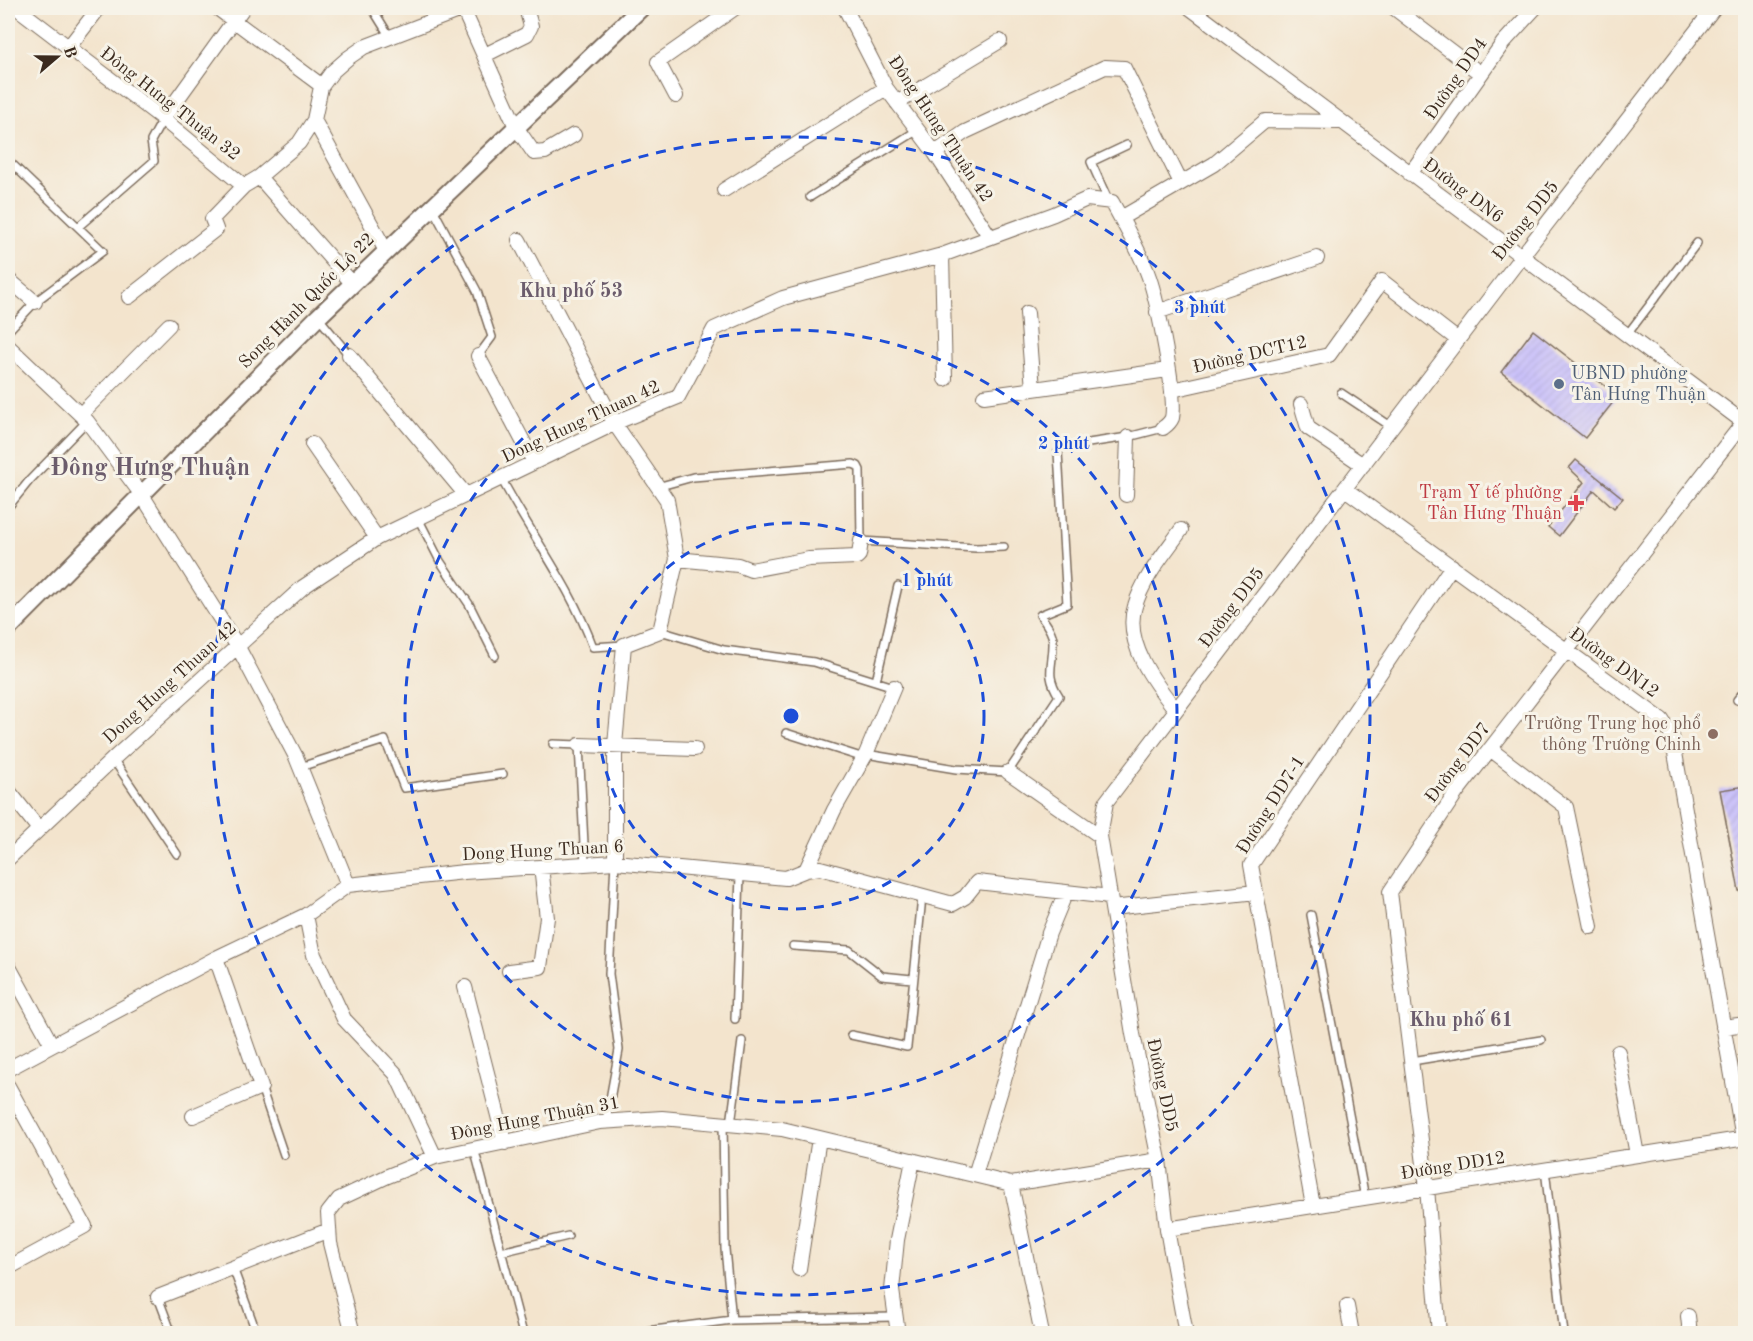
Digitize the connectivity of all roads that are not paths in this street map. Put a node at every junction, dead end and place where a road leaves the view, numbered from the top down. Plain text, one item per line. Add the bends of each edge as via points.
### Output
1 (17, 8) edge
2 (99, 8) edge
3 (217, 8) edge
4 (243, 8) edge
5 (372, 8) edge
6 (526, 8) edge
7 (641, 8) edge
8 (735, 8) edge
9 (845, 8) edge
10 (1190, 8) edge
11 (1394, 8) edge
12 (1535, 8) edge
13 (1714, 8) edge
14 (234, 20) junction
15 (390, 37) junction
16 (1000, 41) dead end
17 (68, 48) junction
18 (485, 55) junction
19 (1481, 74) junction
20 (322, 86) junction
21 (886, 88) junction
22 (676, 96) dead end
23 (897, 102) junction
24 (163, 119) junction
25 (314, 120) junction
26 (1340, 122) junction
27 (516, 126) junction
28 (918, 130) junction
29 (574, 135) dead end
30 (1127, 145) dead end
31 (935, 153) junction
32 (8, 160) edge
33 (1410, 174) junction
34 (259, 177) junction
35 (1181, 183) junction
36 (244, 186) junction
37 (724, 190) dead end
38 (810, 197) dead end
39 (1109, 202) junction
40 (432, 207) junction
41 (1121, 218) junction
42 (78, 227) junction
43 (990, 237) junction
44 (519, 240) dead end
45 (1697, 243) dead end
46 (386, 251) junction
47 (942, 255) junction
48 (1521, 257) junction
49 (1317, 258) dead end
50 (8, 279) edge
51 (352, 283) junction
52 (129, 297) dead end
53 (35, 302) junction
54 (1157, 312) junction
55 (1027, 313) dead end
56 (318, 317) junction
57 (169, 325) dead end
58 (8, 331) edge
59 (1626, 336) junction
60 (1458, 340) junction
61 (8, 346) edge
62 (349, 355) joint
63 (478, 356) joint
64 (1168, 370) junction
65 (945, 379) dead end
66 (1033, 389) junction
67 (1172, 390) junction
68 (1341, 393) dead end
69 (984, 396) dead end
70 (1300, 404) dead end
71 (84, 418) junction
72 (1744, 423) edge
73 (615, 424) junction
74 (1392, 427) junction
75 (1163, 428) joint
76 (1128, 437) junction
77 (312, 444) dead end
78 (534, 462) junction
79 (1363, 465) junction
80 (501, 478) junction
81 (657, 487) junction
82 (1346, 489) junction
83 (142, 495) junction
84 (466, 495) junction
85 (1126, 495) dead end
86 (8, 507) edge
87 (418, 518) junction
88 (1181, 530) dead end
89 (377, 538) junction
90 (861, 541) junction
91 (1004, 547) dead end
92 (677, 559) junction
93 (1452, 566) junction
94 (898, 586) dead end
95 (8, 629) edge
96 (660, 631) junction
97 (624, 645) junction
98 (238, 647) junction
99 (1567, 650) junction
100 (495, 656) dead end
101 (876, 681) junction
102 (894, 687) joint
103 (1746, 689) edge
104 (1737, 700) dead end
105 (1176, 710) junction
106 (786, 733) dead end
107 (554, 744) dead end
108 (579, 745) junction
109 (615, 746) junction
110 (695, 749) dead end
111 (1490, 749) junction
112 (865, 756) junction
113 (113, 759) junction
114 (300, 767) junction
115 (1008, 772) junction
116 (503, 774) dead end
117 (8, 790) edge
118 (38, 828) junction
119 (1100, 836) junction
120 (177, 854) dead end
121 (8, 859) edge
122 (615, 862) junction
123 (585, 864) junction
124 (541, 867) junction
125 (807, 870) junction
126 (740, 875) junction
127 (348, 885) junction
128 (1066, 892) junction
129 (1256, 892) junction
130 (922, 897) junction
131 (1111, 902) junction
132 (306, 915) junction
133 (1311, 915) dead end
134 (1591, 927) dead end
135 (794, 946) dead end
136 (216, 958) junction
137 (8, 965) edge
138 (509, 971) dead end
139 (912, 979) junction
140 (465, 987) dead end
141 (735, 1019) dead end
142 (1746, 1024) edge
143 (1723, 1027) junction
144 (851, 1035) dead end
145 (1541, 1040) dead end
146 (742, 1041) dead end
147 (52, 1045) junction
148 (1618, 1052) dead end
149 (1412, 1061) junction
150 (8, 1069) edge
151 (8, 1086) edge
152 (261, 1087) junction
153 (193, 1116) dead end
154 (606, 1121) junction
155 (727, 1124) junction
156 (819, 1138) junction
157 (1744, 1138) edge
158 (505, 1143) junction
159 (474, 1148) junction
160 (284, 1155) dead end
161 (1637, 1155) junction
162 (435, 1157) junction
163 (913, 1160) junction
164 (1159, 1160) junction
165 (1545, 1169) junction
166 (975, 1175) junction
167 (1011, 1184) junction
168 (1427, 1188) junction
169 (1365, 1198) junction
170 (1313, 1206) junction
171 (1167, 1229) junction
172 (329, 1230) junction
173 (568, 1236) dead end
174 (501, 1252) junction
175 (8, 1268) edge
176 (233, 1268) junction
177 (800, 1269) dead end
178 (158, 1297) joint
179 (1347, 1306) dead end
180 (1688, 1316) dead end
181 (895, 1317) junction
182 (732, 1320) junction
183 (630, 1333) edge
184 (172, 1334) edge
185 (257, 1334) edge
186 (353, 1334) edge
187 (523, 1334) edge
188 (898, 1334) edge
189 (1042, 1334) edge
190 (1186, 1334) edge
191 (1352, 1334) edge
192 (1439, 1334) edge
193 (1564, 1334) edge
194 (1690, 1334) edge

1 - 17 street, Đông Hưng Thuận 32
2 - 17 street
3 - 14 street
4 - 14 street
5 - 15 lane
6 - 18 street via 531,26 526,34
7 - 27 street, Song Hành Quốc Lộ 22
8 - 22 street via 658,62
9 - 21 street, Đông Hưng Thuận 42
10 - 26 street, Đường DN6
11 - 19 street
12 - 19 street, Đường DD4
13 - 48 street, Đường DD5
14 - 20 street
14 - 24 street
15 - 18 street via 463,9
15 - 20 street via 348,58
16 - 23 street
17 - 24 street, Đông Hưng Thuận 32
18 - 27 street
19 - 33 street, Đường DD4
20 - 25 street
21 - 23 street, Đông Hưng Thuận 42
21 - 37 street
23 - 28 street, Đông Hưng Thuận 42
24 - 36 street, Đông Hưng Thuận 32
24 - 42 lane via 151,141 154,160
25 - 34 street via 299,143
25 - 46 street
26 - 33 street, Đường DN6
26 - 35 street via 1265,121 1214,164
27 - 29 street via 534,153 544,152
27 - 40 street, Song Hành Quốc Lộ 22
28 - 31 street, Đông Hưng Thuận 42
28 - 38 lane
30 - 39 lane via 1091,162
31 - 35 street via 965,132 1105,67 1124,68
31 - 43 street, Đông Hưng Thuận 42
32 - 42 lane
33 - 48 street, Đường DN6
34 - 36 street
34 - 51 street
35 - 41 street
36 - 52 street via 212,219 216,229
39 - 41 street
39 - 43 street, Dong Hung Thuan 42 via 1087,199
40 - 46 street, Song Hành Quốc Lộ 22
40 - 63 lane via 477,291 492,337
41 - 54 street via 1149,277
42 - 53 lane via 103,251
43 - 47 street, Dong Hung Thuan 42
44 - 73 street
45 - 59 lane
46 - 51 street, Song Hành Quốc Lộ 22
47 - 65 street
47 - 73 street, Dong Hung Thuan 42 via 783,298 714,329 678,397
48 - 59 street, Đường DN6
48 - 60 street, Đường DD5
49 - 54 street
50 - 53 street
51 - 56 street, Song Hành Quốc Lộ 22
53 - 58 lane
54 - 64 street
55 - 66 street
56 - 62 lane
56 - 83 street, Song Hành Quốc Lộ 22
57 - 71 street
59 - 72 street, Đường DN6
60 - 67 street, Đường DCT12 via 1382,281 1329,355
60 - 74 street, Đường DD5
61 - 71 street
62 - 84 street
63 - 78 street
64 - 66 street
64 - 67 street
66 - 69 street
67 - 75 street via 1172,417
68 - 74 lane
70 - 79 street via 1308,428
71 - 83 street
71 - 86 lane
72 - 99 street, Đường DD7
73 - 78 street, Dong Hung Thuan 42
73 - 81 street
74 - 79 street, Đường DD5
75 - 76 lane
76 - 85 street
76 - 115 lane via 1062,447 1058,452 1067,604 1040,615 1053,637 1049,676 1059,696
77 - 89 street
78 - 80 street, Dong Hung Thuan 42
79 - 82 street, Đường DD5
80 - 84 street, Dong Hung Thuan 42
80 - 97 lane via 560,575 593,647
81 - 90 lane via 693,477 853,464 860,470
81 - 92 street via 667,500
82 - 93 street, Đường DN12
82 - 105 street, Đường DD5
83 - 95 street, Song Hành Quốc Lộ 22
83 - 98 street
84 - 87 street, Dong Hung Thuan 42
87 - 89 street, Dong Hung Thuan 42
87 - 100 lane
88 - 105 street via 1148,579 1132,623 1134,640 1153,682
89 - 98 street, Dong Hung Thuan 42 via 303,587
90 - 91 lane
90 - 92 street via 857,557 809,559 755,570
92 - 96 street
93 - 99 street, Đường DN12
93 - 129 street, Đường DD7-1 via 1251,865
94 - 101 lane
96 - 97 street
96 - 101 lane via 724,650 814,662
97 - 109 street
98 - 113 street, Dong Hung Thuan 42
98 - 114 street
99 - 111 street, Đường DD7
99 - 143 street, Đường DN12 via 1662,720 1672,736
101 - 102 lane
102 - 112 street
103 - 104 lane
105 - 119 street, Đường DD5 via 1106,802
106 - 112 lane
107 - 108 lane
108 - 109 street
108 - 123 lane
109 - 110 street
109 - 122 street
111 - 134 street via 1566,807
111 - 149 street, Đường DD7 via 1390,892
112 - 115 lane
112 - 125 street via 834,810
113 - 118 street, Dong Hung Thuan 42
113 - 120 lane
114 - 116 lane via 385,740 404,788
114 - 127 street
115 - 119 street
117 - 118 street
118 - 121 street, Dong Hung Thuan 42
119 - 131 street, Đường DD5
122 - 123 street, Dong Hung Thuan 6
122 - 126 street, Dong Hung Thuan 6
122 - 154 lane via 609,974 619,1050
123 - 124 street, Dong Hung Thuan 6
124 - 127 street, Dong Hung Thuan 6
124 - 138 street via 547,918 540,967
125 - 126 street, Dong Hung Thuan 6 via 786,878
125 - 130 street, Dong Hung Thuan 6 via 825,869
126 - 141 lane
127 - 132 street
128 - 130 street, Dong Hung Thuan 6 via 977,882 953,904
128 - 131 street, Dong Hung Thuan 6
128 - 166 street via 1042,955
129 - 131 street, Dong Hung Thuan 6
129 - 170 street, Đường DD7-1
130 - 139 lane
131 - 164 street, Đường DD5
132 - 136 street
132 - 162 street via 314,955 344,1019 396,1074
133 - 169 lane
135 - 139 lane via 849,950 882,976
136 - 147 street
136 - 152 street
137 - 147 street
139 - 144 lane via 907,1047
140 - 158 street
142 - 143 street
143 - 157 street, Đường DN12
145 - 149 lane
146 - 155 lane
147 - 150 street
148 - 161 street
149 - 168 street, Đường DD7
151 - 175 street via 85,1226
152 - 153 street
152 - 160 lane
154 - 155 street, Đông Hưng Thuận 31 via 662,1118
154 - 158 street, Đông Hưng Thuận 31
155 - 156 street, Đông Hưng Thuận 31 via 782,1129
155 - 182 lane via 724,1249
156 - 163 street, Đông Hưng Thuận 31
156 - 177 street
157 - 161 street, Đường DD12
158 - 159 street, Đông Hưng Thuận 31
159 - 162 street, Đông Hưng Thuận 31
159 - 174 lane
161 - 165 street, Đường DD12
162 - 172 street, Đông Hưng Thuận 31 via 339,1199 328,1213
163 - 166 street, Đông Hưng Thuận 31
163 - 181 street via 897,1240 892,1290
164 - 167 street
164 - 171 street, Đường DD5
165 - 168 street, Đường DD12
165 - 193 lane
166 - 167 street, Đông Hưng Thuận 31
167 - 189 street
168 - 169 street, Đường DD12
168 - 192 street, Đường DD7
169 - 170 street, Đường DD12
170 - 171 street, Đường DD12
171 - 190 street, Đường DD5
172 - 176 street
172 - 186 street
173 - 174 lane
174 - 187 lane
176 - 178 street
176 - 185 lane
178 - 184 lane
179 - 191 street
180 - 194 street
181 - 182 lane
181 - 188 street
182 - 183 lane

